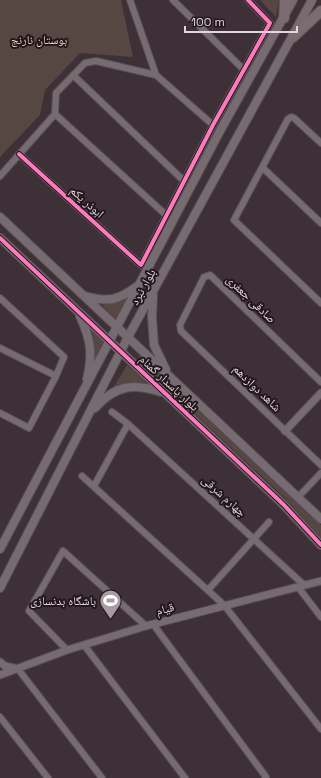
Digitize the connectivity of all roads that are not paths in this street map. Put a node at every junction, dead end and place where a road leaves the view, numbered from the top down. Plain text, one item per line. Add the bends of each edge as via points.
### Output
1 (130, 0) edge
2 (173, 0) edge
3 (248, 0) edge
4 (285, 0) edge
5 (293, 0) edge
6 (312, 0) edge
7 (321, 11) edge
8 (284, 18) junction
9 (293, 38) junction
10 (244, 70) junction
11 (73, 75) junction
12 (156, 75) junction
13 (55, 114) junction
14 (213, 125) junction
15 (321, 142) edge
16 (19, 154) junction
17 (263, 168) junction
18 (0, 176) edge
19 (184, 181) junction
20 (166, 215) junction
21 (0, 217) edge
22 (321, 223) edge
23 (0, 238) edge
24 (141, 283) junction
25 (153, 292) junction
26 (84, 296) junction
27 (0, 298) edge
28 (321, 303) edge
29 (78, 312) junction
30 (118, 327) junction
31 (180, 327) joint
32 (128, 337) junction
33 (110, 341) junction
34 (0, 348) edge
35 (121, 352) junction
36 (168, 375) junction
37 (56, 376) junction
38 (321, 382) edge
39 (85, 389) junction
40 (166, 394) junction
41 (321, 394) edge
42 (112, 412) dead end
43 (0, 413) edge
44 (89, 414) junction
45 (128, 424) junction
46 (285, 430) junction
47 (321, 465) edge
48 (321, 473) edge
49 (82, 476) dead end
50 (94, 486) junction
51 (302, 493) dead end
52 (321, 519) edge
53 (269, 522) dead end
54 (254, 539) junction
55 (321, 545) edge
56 (0, 549) edge
57 (321, 581) edge
58 (301, 586) junction
59 (0, 588) edge
60 (208, 590) junction
61 (224, 604) junction
62 (321, 617) edge
63 (149, 625) junction
64 (84, 645) junction
65 (67, 650) junction
66 (0, 662) edge
67 (18, 669) junction
68 (0, 675) edge
69 (0, 717) edge
70 (321, 729) edge
71 (266, 777) edge
72 (48, 778) edge
73 (102, 778) edge
74 (185, 778) edge

1 - 12 street
2 - 10 street
3 - 10 street via 270,23
4 - 8 highway
5 - 8 main road, بلوار نبرد
6 - 9 main road, بلوار نبرد
7 - 9 highway
8 - 24 main road, بلوار نبرد via 220,131
9 - 25 main road, بلوار نبرد
10 - 14 street
11 - 12 street via 85,63 96,61
11 - 13 street via 56,93
11 - 19 street
12 - 14 street
13 - 16 street
13 - 20 street
14 - 19 street
15 - 17 street via 291,117
16 - 18 street
16 - 20 street, ابوذر یکم via 141,265
17 - 22 street
17 - 28 street via 234,220
19 - 20 street
21 - 26 main road, بلوار پاسدار گمنام
23 - 29 main road, بلوار پاسدار گمنام
24 - 26 main road via 120,298 102,301
24 - 30 main road, بلوار نبرد
25 - 32 main road, بلوار نبرد
25 - 36 main road via 154,345
26 - 30 main road, بلوار پاسدار گمنام
27 - 37 street via 64,357
29 - 33 main road, بلوار پاسدار گمنام
29 - 39 main road via 90,344 91,363
30 - 32 main road, بلوار پاسدار گمنام
30 - 33 main road, بلوار نبرد
31 - 38 street, صادقی جعفری via 204,277 210,275
31 - 46 street, شاهد دوازدهم
32 - 35 main road, بلوار نبرد
32 - 36 main road, بلوار پاسدار گمنام
33 - 35 main road, بلوار پاسدار گمنام
33 - 39 main road, بلوار نبرد
34 - 37 street
35 - 40 main road, بلوار پاسدار گمنام
35 - 44 main road, بلوار نبرد
36 - 52 main road, بلوار پاسدار گمنام
37 - 43 street via 29,428
39 - 56 main road, بلوار نبرد
40 - 44 main road via 147,387 124,387 101,401
40 - 55 main road, بلوار پاسدار گمنام via 284,505
41 - 46 street
42 - 45 street, چهارم شرقی
44 - 59 main road, بلوار نبرد
45 - 50 street
45 - 54 street, چهارم شرقی
46 - 47 street, شاهد دوازدهم
48 - 51 street
49 - 50 street
50 - 60 street
53 - 54 street
54 - 58 street, چهارم شرقی
54 - 60 street
57 - 58 street, قیام
58 - 61 street, قیام
58 - 62 street, چهارم شرقی
60 - 61 street
61 - 63 street, قیام
61 - 70 street
63 - 64 street, قیام
63 - 65 street via 63,551 29,611
63 - 71 street
64 - 65 street, قیام
64 - 74 street
65 - 67 street, قیام
66 - 67 street
67 - 68 street, قیام
67 - 73 street
69 - 72 street

